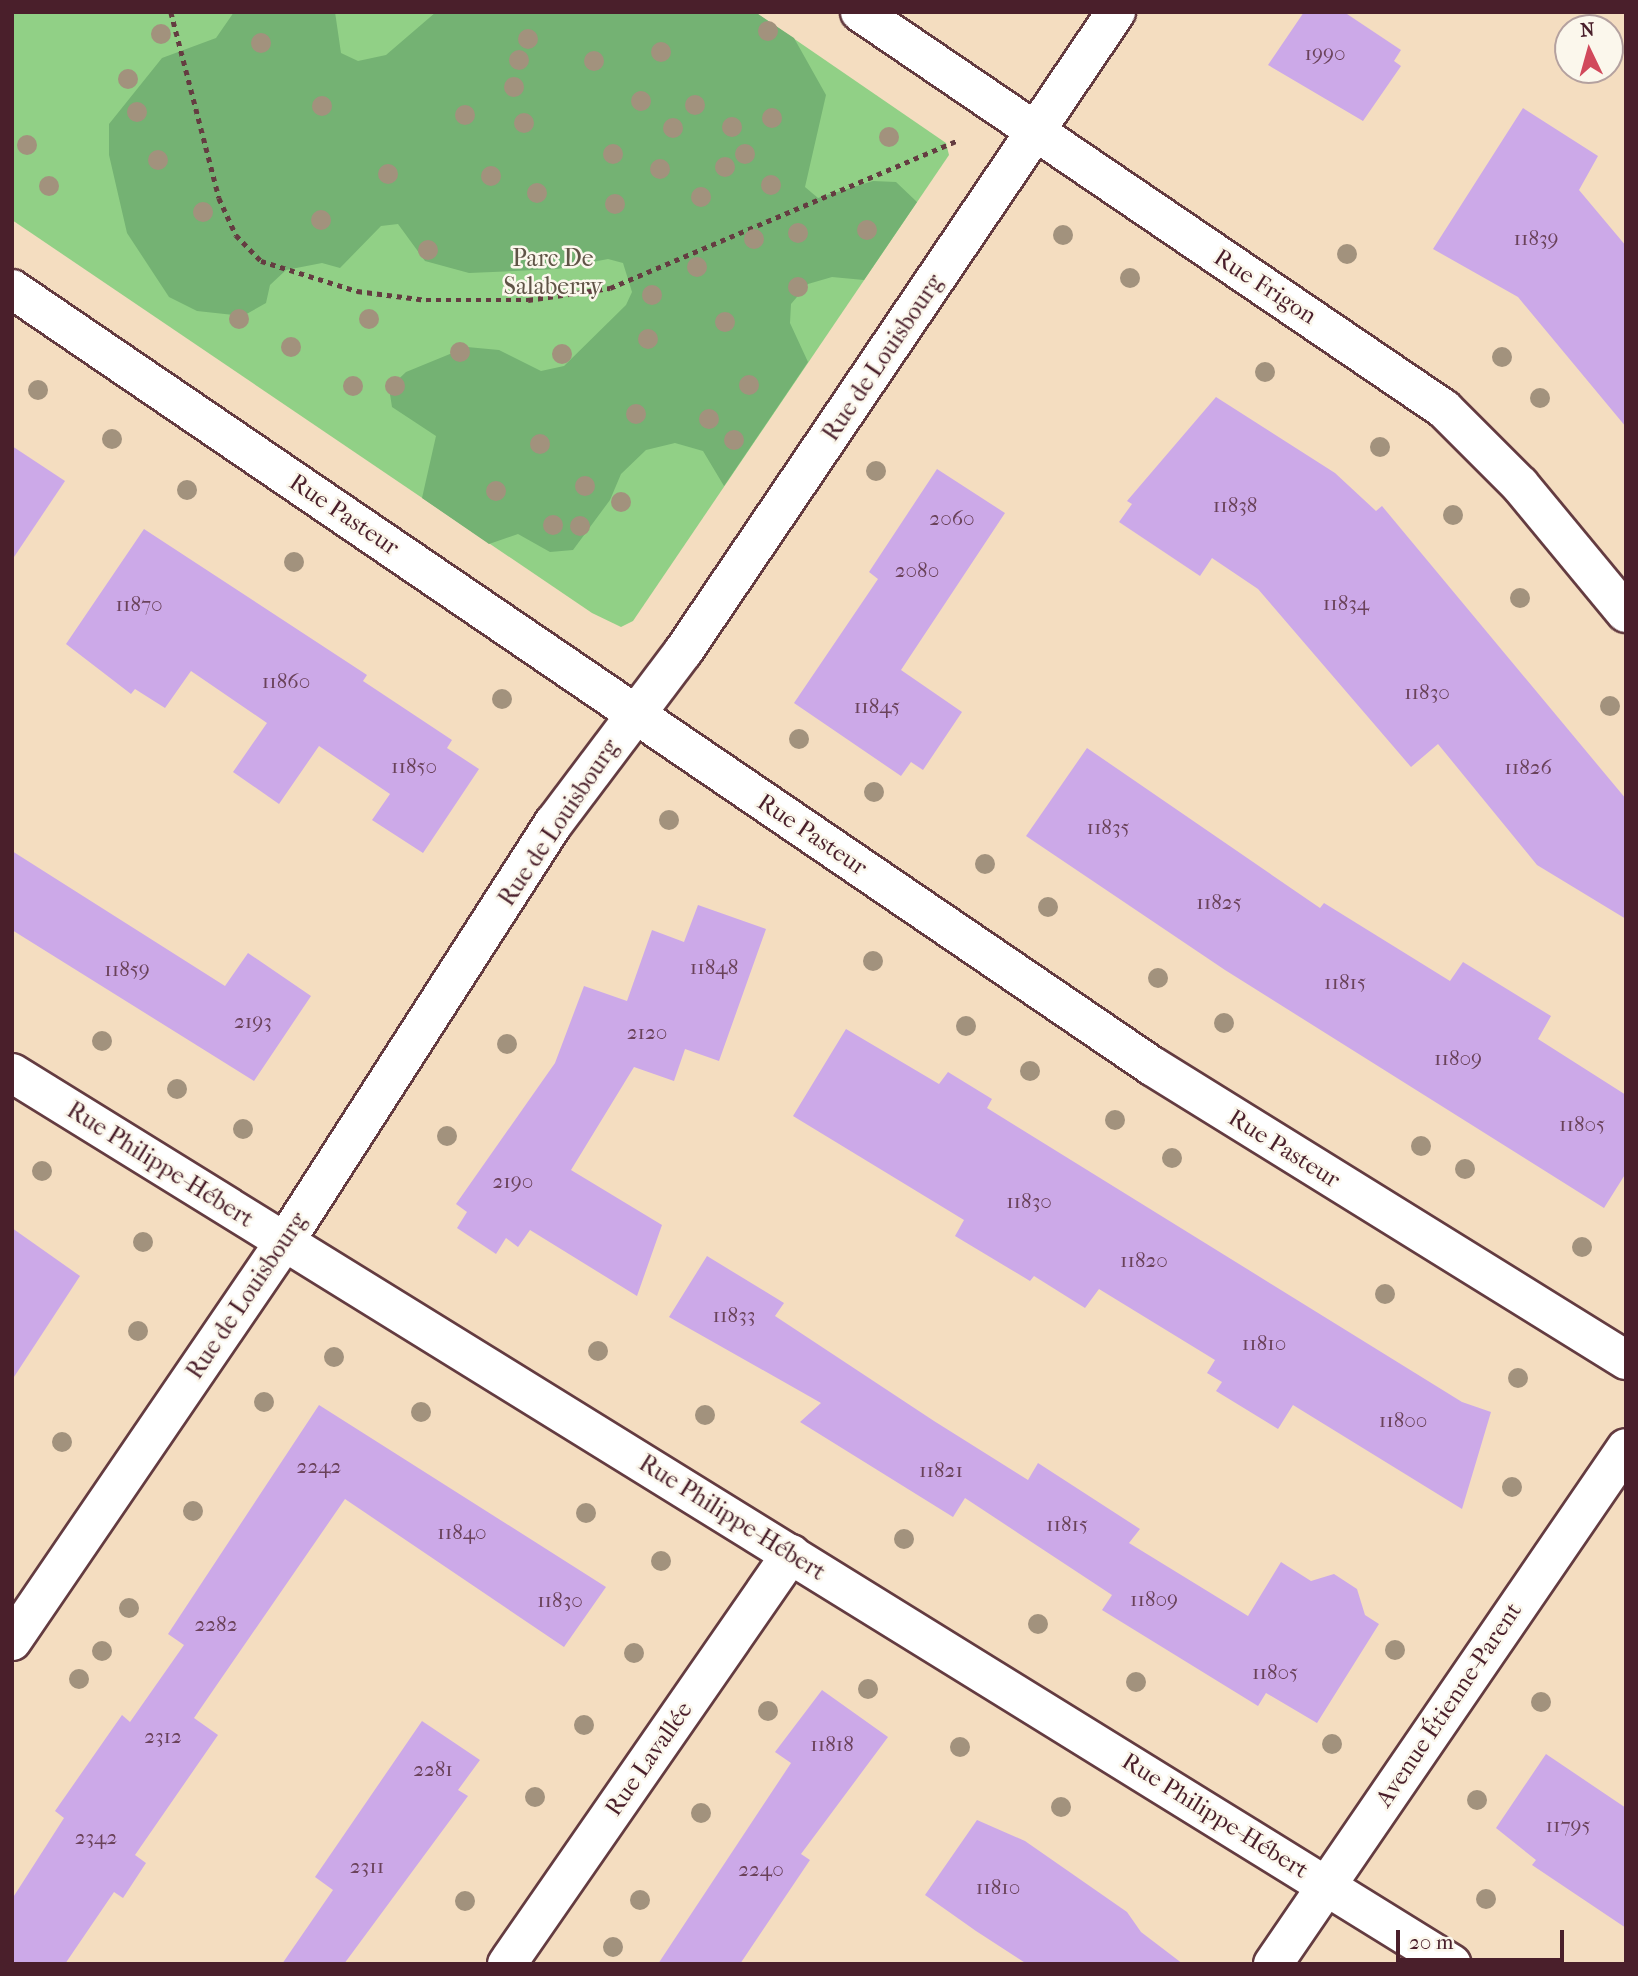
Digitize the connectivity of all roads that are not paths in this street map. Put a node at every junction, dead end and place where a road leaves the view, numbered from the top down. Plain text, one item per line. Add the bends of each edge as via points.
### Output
1 (860, 12) edge
2 (1116, 12) edge
3 (1035, 131) junction
4 (12, 289) edge
5 (1626, 613) edge
6 (636, 714) junction
7 (12, 1073) edge
8 (284, 1243) junction
9 (1626, 1360) edge
10 (1626, 1448) edge
11 (792, 1554) junction
12 (12, 1642) edge
13 (1326, 1884) junction
14 (507, 1964) edge
15 (1273, 1964) edge
16 (1452, 1964) edge

1 - 3 street, Rue Frigon
2 - 3 street, Rue de Louisbourg
3 - 5 street, Rue Frigon via 1444,409 1513,477
3 - 6 street, Rue de Louisbourg
4 - 6 street, Rue Pasteur
6 - 8 street, Rue de Louisbourg via 554,823
6 - 9 street, Rue Pasteur via 1152,1066
7 - 8 street, Rue Philippe-Hébert
8 - 11 street, Rue Philippe-Hébert
8 - 12 street, Rue de Louisbourg
10 - 13 street, Avenue Étienne-Parent
11 - 13 street, Rue Philippe-Hébert
11 - 14 street, Rue Lavallée
13 - 15 street, Avenue Étienne-Parent
13 - 16 street, Rue Philippe-Hébert

